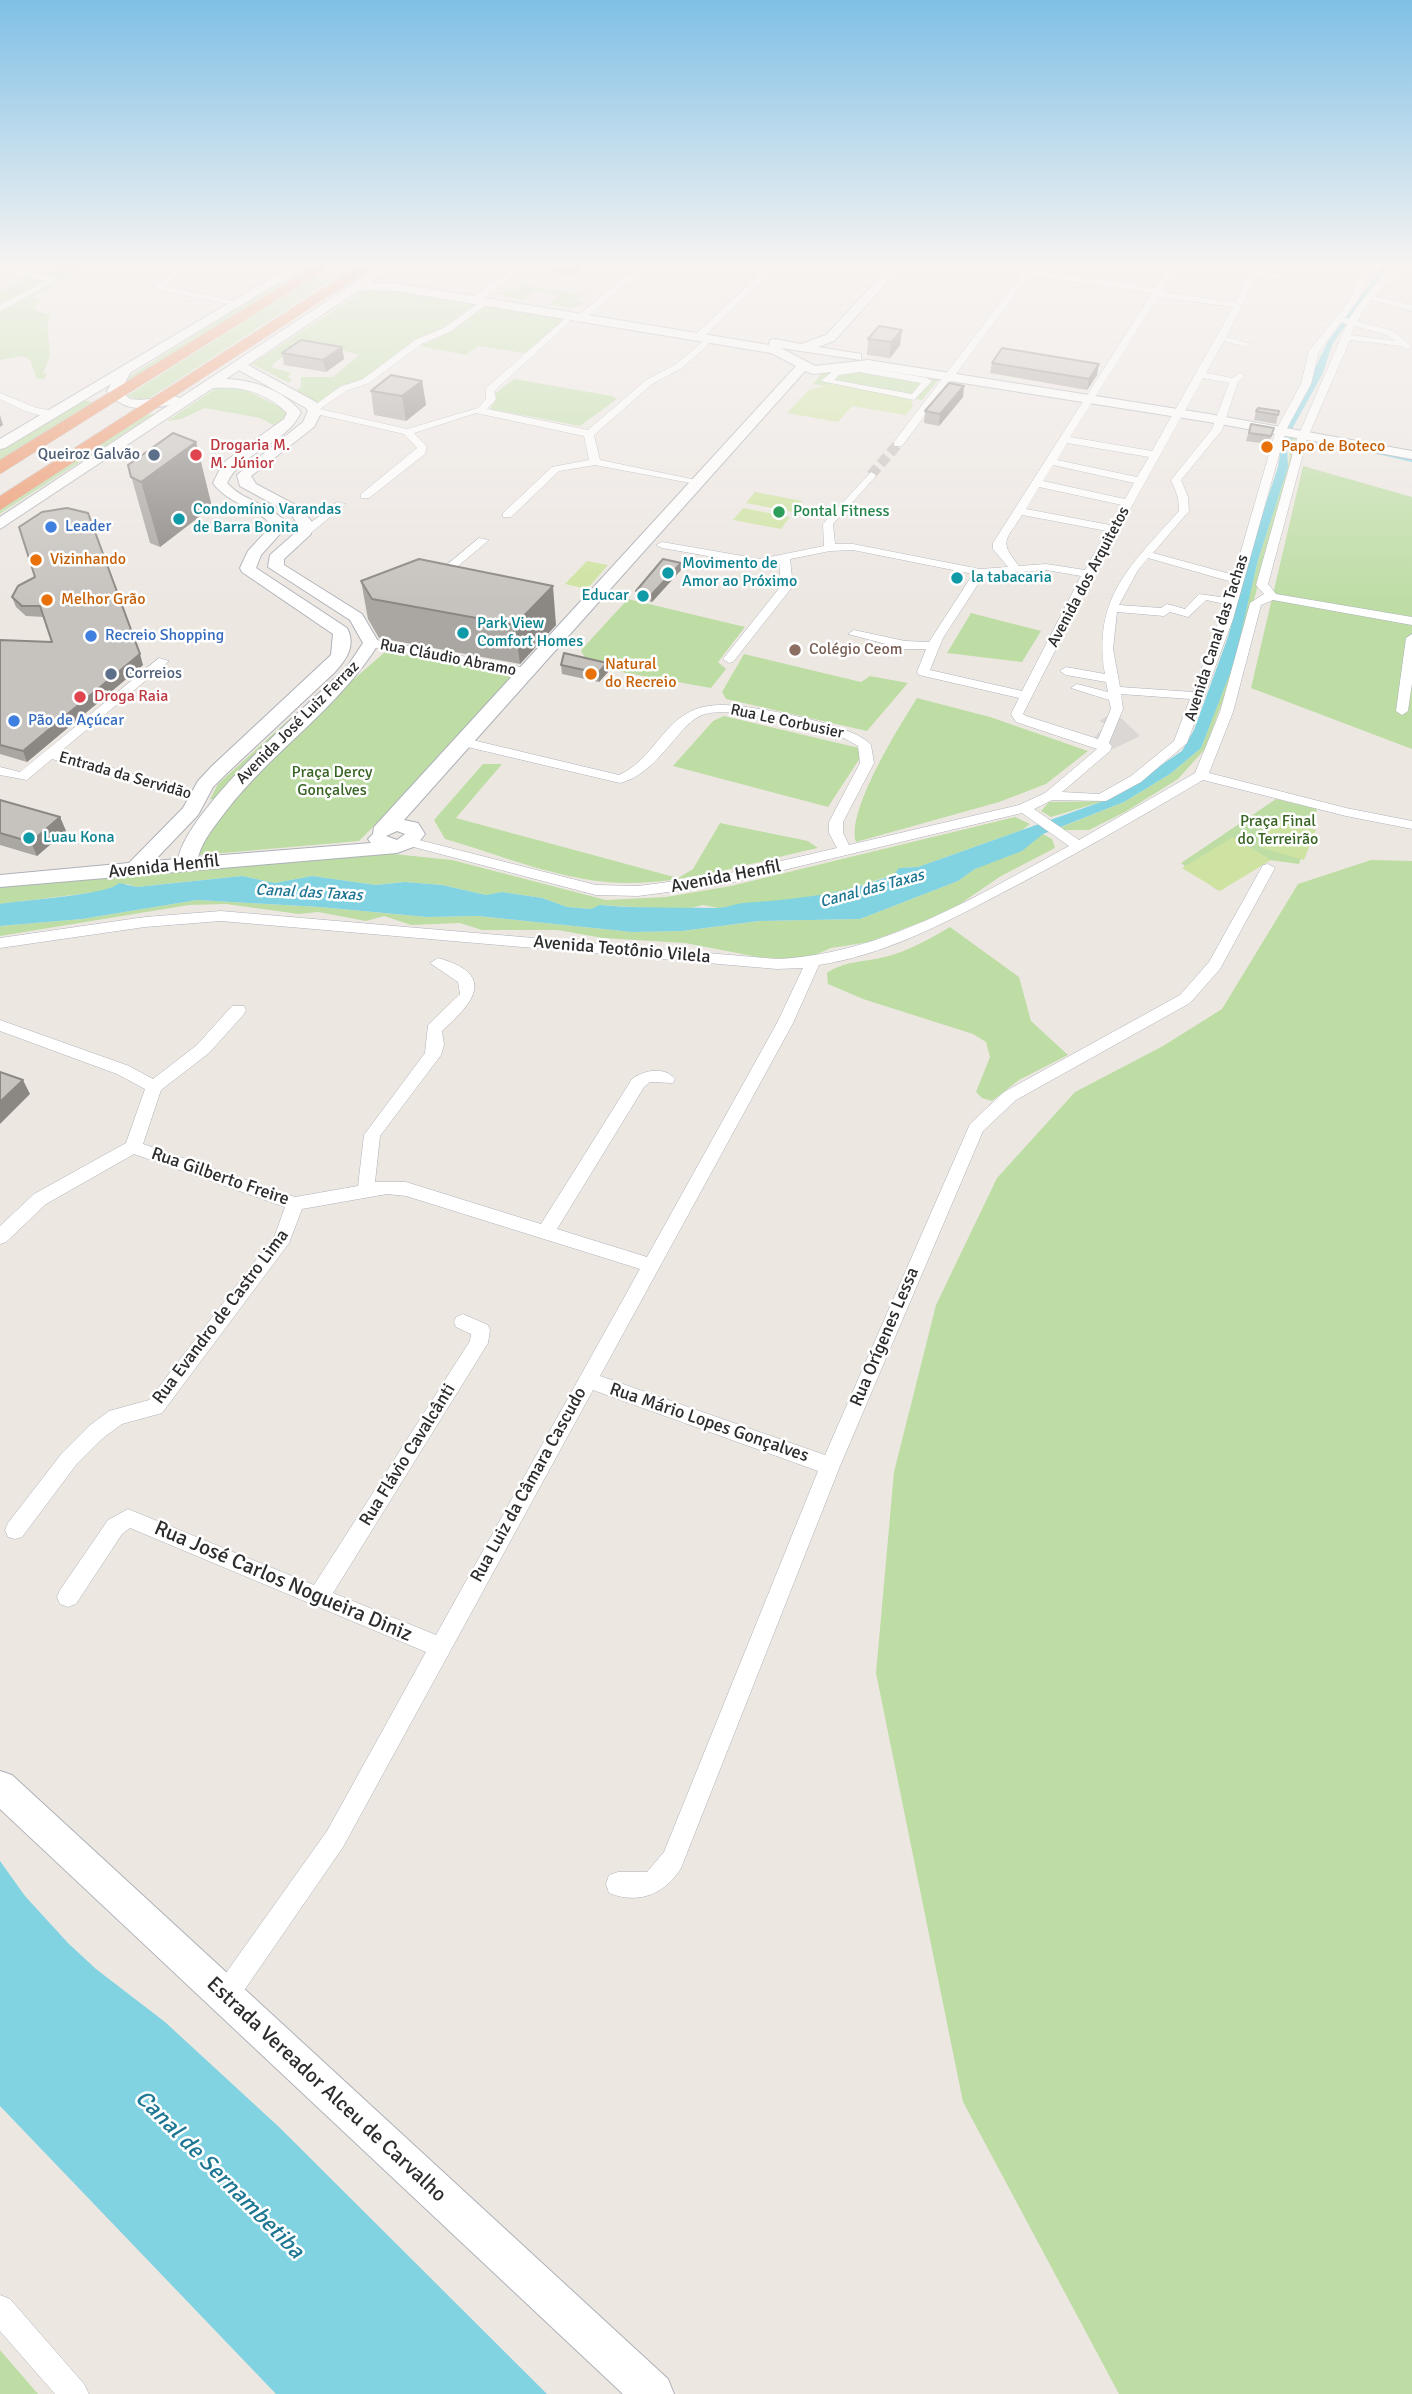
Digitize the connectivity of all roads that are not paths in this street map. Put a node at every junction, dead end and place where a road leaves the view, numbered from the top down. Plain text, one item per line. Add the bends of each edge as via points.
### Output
1 (112, 378) edge
2 (120, 378) edge
3 (142, 378) edge
4 (197, 378) edge
5 (219, 378) edge
6 (253, 378) edge
7 (370, 378) edge
8 (504, 378) edge
9 (657, 378) edge
10 (801, 378) edge
11 (831, 378) edge
12 (908, 378) edge
13 (947, 378) edge
14 (972, 378) edge
15 (1104, 378) edge
16 (1198, 378) edge
17 (1234, 378) edge
18 (1308, 378) edge
19 (1327, 378) edge
20 (261, 385) junction
21 (203, 388) junction
22 (0, 396) edge
23 (116, 396) junction
24 (914, 397) joint
25 (1091, 398) junction
26 (153, 404) junction
27 (0, 408) edge
28 (315, 410) junction
29 (481, 410) junction
30 (55, 412) junction
31 (1178, 413) junction
32 (1222, 420) junction
33 (605, 422) junction
34 (35, 424) junction
35 (577, 428) junction
36 (1283, 430) junction
37 (407, 432) junction
38 (1302, 433) junction
39 (589, 434) junction
40 (1062, 439) junction
41 (898, 444) tunnel mouth
42 (0, 445) edge
43 (261, 451) junction
44 (1155, 455) junction
45 (1412, 455) edge
46 (1049, 461) junction
47 (596, 462) junction
48 (1148, 467) junction
49 (0, 468) edge
50 (721, 468) junction
51 (1169, 474) junction
52 (871, 475) tunnel mouth
53 (1140, 481) junction
54 (697, 483) junction
55 (1036, 483) junction
56 (365, 496) dead end
57 (1128, 503) junction
58 (0, 504) edge
59 (341, 504) dead end
60 (276, 509) junction
61 (1019, 511) junction
62 (507, 514) dead end
63 (0, 524) edge
64 (1113, 529) junction
65 (303, 534) junction
66 (483, 540) dead end
67 (662, 545) junction
68 (830, 548) junction
69 (1145, 554) junction
70 (784, 559) junction
71 (1014, 567) junction
72 (980, 572) junction
73 (1088, 574) junction
74 (1238, 580) junction
75 (424, 590) edge
76 (319, 594) junction
77 (1269, 596) junction
78 (1232, 602) junction
79 (297, 603) junction
80 (1112, 608) junction
81 (374, 610) edge
82 (578, 615) junction
83 (356, 617) junction
84 (596, 618) junction
85 (1412, 621) edge
86 (854, 634) dead end
87 (1412, 638) edge
88 (371, 643) junction
89 (933, 646) junction
90 (729, 659) dead end
91 (163, 661) dead end
92 (1066, 671) dead end
93 (526, 673) junction
94 (1077, 688) dead end
95 (1113, 689) junction
96 (1026, 696) junction
97 (1200, 696) junction
98 (288, 705) junction
99 (312, 711) junction
100 (1402, 711) dead end
101 (472, 744) junction
102 (1102, 744) junction
103 (51, 754) junction
104 (452, 764) junction
105 (0, 771) edge
106 (1202, 775) junction
107 (1050, 796) junction
108 (198, 798) junction
109 (1030, 812) junction
110 (1412, 825) edge
111 (385, 835) junction
112 (415, 837) junction
113 (159, 843) junction
114 (1080, 847) junction
115 (846, 852) junction
116 (187, 864) junction
117 (1268, 868) dead end
118 (133, 870) junction
119 (102, 873) junction
120 (0, 881) edge
121 (0, 943) edge
122 (813, 962) junction
123 (438, 963) dead end
124 (238, 1010) dead end
125 (0, 1025) edge
126 (667, 1079) dead end
127 (154, 1087) junction
128 (133, 1147) junction
129 (366, 1191) junction
130 (295, 1204) junction
131 (2, 1231) edge
132 (546, 1232) junction
133 (649, 1265) junction
134 (463, 1322) dead end
135 (587, 1380) junction
136 (830, 1466) junction
137 (15, 1530) dead end
138 (319, 1596) junction
139 (68, 1597) dead end
140 (439, 1647) junction
141 (0, 1787) edge
142 (618, 1884) dead end
143 (225, 1996) junction
144 (0, 2309) edge
145 (74, 2394) edge
146 (653, 2394) edge

1 - 30 street
2 - 23 street
3 - 23 highway
4 - 26 highway
5 - 21 street
6 - 20 street
7 - 28 street via 343,389
8 - 29 street via 489,390 491,399
9 - 33 street
10 - 50 street
11 - 24 street via 826,382
12 - 24 street via 927,381
13 - 41 street
14 - 25 street
15 - 25 street
16 - 31 street, Avenida dos Arquitetos
17 - 32 street
18 - 36 street, Avenida Canal das Tachas
19 - 38 street
20 - 21 street via 236,382
20 - 28 street
20 - 43 street via 294,415
21 - 26 street
21 - 63 street
22 - 30 street via 35,411
23 - 26 street
23 - 49 highway
25 - 31 street
25 - 40 street
26 - 58 highway
27 - 34 street
28 - 37 street
28 - 43 street via 309,424
29 - 35 street
29 - 37 street
30 - 34 street
31 - 32 street
31 - 44 street, Avenida dos Arquitetos
32 - 36 street
32 - 51 street
33 - 35 street
33 - 39 street
34 - 42 street
35 - 39 street
36 - 38 street
36 - 74 street, Avenida Canal das Tachas
37 - 56 street via 422,447 421,452
38 - 45 street
38 - 77 street via 1262,585
39 - 47 street
40 - 44 street
40 - 46 street
43 - 60 street via 228,466 220,483 227,491
44 - 48 street, Avenida dos Arquitetos
46 - 53 street
46 - 55 street
47 - 54 street
47 - 62 street via 556,469
48 - 51 street
48 - 53 street, Avenida dos Arquitetos
50 - 54 street
50 - 67 street
51 - 69 street via 1183,497 1184,511
52 - 68 street via 830,521
53 - 57 street, Avenida dos Arquitetos
54 - 82 street
55 - 57 street
55 - 61 street
57 - 64 street, Avenida dos Arquitetos
59 - 65 street
60 - 65 street via 301,516
60 - 79 street, Avenida José Luiz Ferraz via 278,530 254,554 248,568
61 - 64 street
61 - 71 street via 998,546
64 - 73 street, Avenida dos Arquitetos
65 - 76 street, Avenida José Luiz Ferraz via 274,562 276,568
66 - 75 street
67 - 70 street via 741,560
67 - 84 street
68 - 70 street
68 - 72 street via 863,548
69 - 74 street
69 - 80 street
70 - 90 street via 787,586
71 - 72 street
71 - 73 street
72 - 89 street
73 - 96 street, Avenida dos Arquitetos
74 - 78 street, Avenida Canal das Tachas
76 - 79 street
76 - 83 street, Avenida José Luiz Ferraz
77 - 85 street
77 - 106 street via 1256,603 1241,666
78 - 80 street via 1203,596 1188,613 1167,608 1164,612
78 - 97 street, Avenida Canal das Tachas
79 - 98 street, Avenida José Luiz Ferraz via 341,632 343,646 335,662
80 - 95 street via 1107,649
81 - 83 street
82 - 84 street
82 - 93 street
83 - 88 street, Avenida José Luiz Ferraz
84 - 101 street
86 - 89 street
87 - 100 street
88 - 93 street, Rua Cláudio Abramo
88 - 99 street, Avenida José Luiz Ferraz via 354,670
89 - 96 street via 923,672
91 - 103 street
92 - 95 street
93 - 101 street
94 - 95 street
95 - 97 street
95 - 102 street via 1116,717
96 - 102 street via 1017,714 1021,719
97 - 107 street, Avenida Canal das Tachas via 1181,743 1136,779 1101,798
98 - 99 street
98 - 108 street, Avenida José Luiz Ferraz via 219,770
99 - 116 street, Avenida José Luiz Ferraz via 230,790 195,836
101 - 104 street
101 - 115 street, Rua Le Corbusier via 620,779 647,764 688,717 712,708 849,735 867,746 867,763 836,822 836,834
102 - 107 street via 1103,751
103 - 105 street via 22,777
103 - 108 street, Entrada da Servidão
104 - 111 street
104 - 112 street via 420,809
106 - 110 street via 1346,813
106 - 114 street, Avenida Teotônio Vilela
107 - 109 street
108 - 113 street, Avenida José Luiz Ferraz
109 - 114 street
109 - 115 street, Avenida Henfil
111 - 112 street, Avenida Henfil via 400,824
111 - 116 street, Avenida Henfil via 328,850
112 - 115 street, Avenida Henfil via 596,891 614,892 721,880
113 - 118 street, Avenida José Luiz Ferraz
113 - 119 street
114 - 122 street, Avenida Teotônio Vilela via 927,926
116 - 118 street, Avenida Henfil
117 - 136 street, Rua Orígenes Lessa via 1224,950 1196,989 1169,1009 1010,1096 976,1128
118 - 119 street, Avenida Henfil
119 - 120 street, Avenida Henfil
121 - 122 street, Avenida Teotônio Vilela via 220,916 777,964
122 - 133 street, Rua Luiz da Câmara Cascudo via 785,1023
123 - 129 street via 467,979 464,1001 434,1029 433,1055 372,1135
124 - 127 street via 203,1049
125 - 127 street via 123,1070
126 - 132 street via 647,1076 638,1083
127 - 128 street, Rua Gilberto Freire
128 - 130 street, Rua Gilberto Freire
128 - 131 street via 55,1189
129 - 130 street, Rua Gilberto Freire
129 - 132 street, Rua Gilberto Freire via 406,1189
130 - 137 street, Rua Evandro de Castro Lima via 283,1238 155,1407 116,1417 78,1450
132 - 133 street, Rua Gilberto Freire
133 - 135 street, Rua Luiz da Câmara Cascudo
134 - 138 street, Rua Flávio Cavalcânti via 481,1330 479,1343
135 - 136 street, Rua Mário Lopes Gonçalves
135 - 140 street, Rua Luiz da Câmara Cascudo
136 - 142 street, Rua Orígenes Lessa via 673,1860 650,1886
138 - 139 street, Rua José Carlos Nogueira Diniz via 128,1518 115,1527
138 - 140 street, Rua José Carlos Nogueira Diniz
140 - 143 street, Rua Luiz da Câmara Cascudo via 335,1839
141 - 143 street, Estrada Vereador Alceu de Carvalho
143 - 146 street, Estrada Vereador Alceu de Carvalho
144 - 145 street

